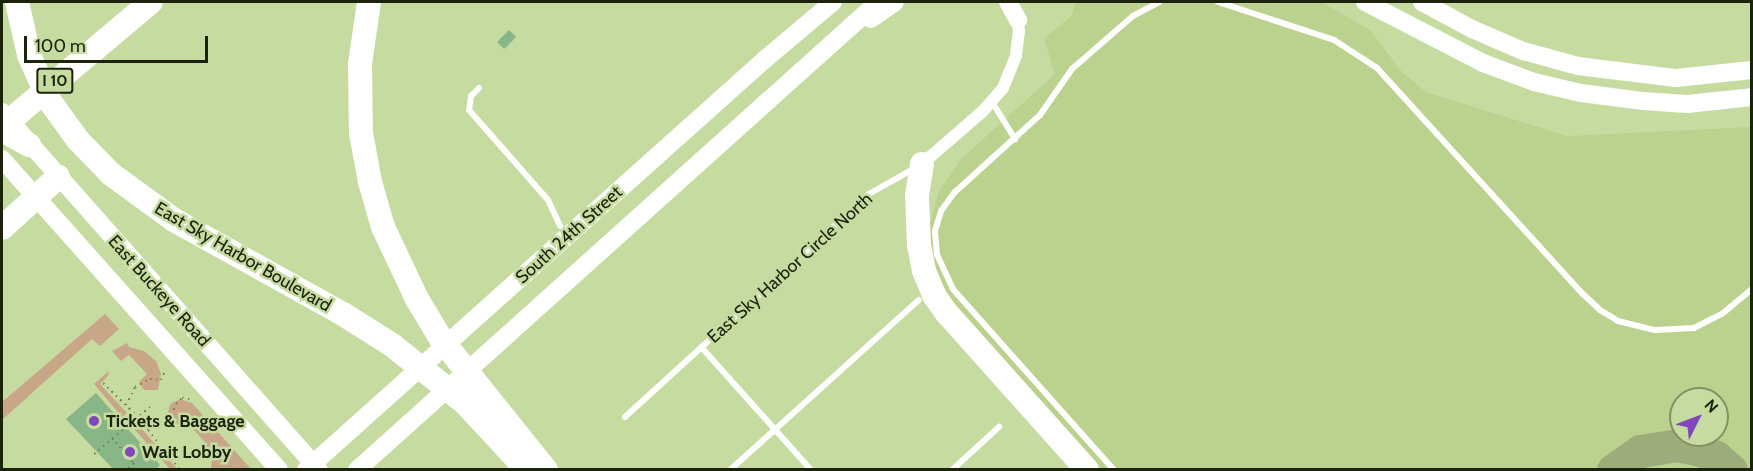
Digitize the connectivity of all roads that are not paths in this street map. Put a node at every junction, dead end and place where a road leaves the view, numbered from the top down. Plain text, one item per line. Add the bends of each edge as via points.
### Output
1 (17, 2) edge
2 (27, 2) edge
3 (151, 2) edge
4 (369, 2) edge
5 (818, 2) edge
6 (833, 2) edge
7 (878, 2) edge
8 (895, 2) edge
9 (1008, 2) edge
10 (1014, 2) edge
11 (1159, 2) edge
12 (1218, 2) edge
13 (1365, 2) edge
14 (1422, 2) edge
15 (1018, 20) junction
16 (2, 23) edge
17 (764, 60) junction
18 (1752, 70) edge
19 (1676, 78) junction
20 (1752, 82) edge
21 (789, 83) junction
22 (479, 88) dead end
23 (1752, 97) edge
24 (992, 102) junction
25 (1688, 104) junction
26 (1752, 108) edge
27 (2, 112) edge
28 (2, 128) edge
29 (1015, 139) junction
30 (29, 145) junction
31 (2, 159) edge
32 (922, 164) junction
33 (58, 177) junction
34 (36, 197) junction
35 (2, 228) edge
36 (566, 237) junction
37 (1752, 289) edge
38 (919, 300) dead end
39 (702, 348) junction
40 (473, 397) junction
41 (625, 417) dead end
42 (999, 427) dead end
43 (775, 429) junction
44 (313, 467) edge
45 (279, 470) edge
46 (357, 470) edge
47 (527, 470) edge
48 (546, 470) edge
49 (556, 470) edge
50 (730, 470) edge
51 (811, 470) edge
52 (952, 470) edge
53 (1087, 470) edge
54 (1114, 470) edge

1 - 40 highway, East Sky Harbor Boulevard via 29,55 49,100 78,140 111,174 174,220 343,314
2 - 16 highway
3 - 28 highway, I 10
4 - 40 highway, East Sky Harbor Boulevard via 360,64 360,109 365,157 383,227 426,315
5 - 17 main road via 793,24
6 - 17 main road, South 24th Street
7 - 21 main road, South 24th Street
8 - 21 main road
9 - 15 main road
10 - 15 street, East Sky Harbor Circle North
11 - 29 lane via 1133,16 1072,69 1040,116
12 - 37 lane via 1334,40 1377,68 1583,294 1618,321 1655,330 1694,328 1722,314
13 - 25 main road via 1483,63 1534,82 1613,98
14 - 19 main road via 1523,51 1578,66
15 - 24 street, East Sky Harbor Circle North via 1012,67
17 - 36 main road, South 24th Street
18 - 19 main road
19 - 20 main road via 1709,86
21 - 46 main road, South 24th Street
22 - 36 lane via 471,96 469,110 548,200
23 - 25 main road
24 - 29 lane
24 - 32 street, East Sky Harbor Circle North
25 - 26 main road
27 - 30 main road, East Buckeye Road
28 - 30 highway
29 - 54 lane via 955,192 941,211 935,231 937,255 945,277 960,298
30 - 33 main road, East Buckeye Road
31 - 34 main road, East Buckeye Road
32 - 39 lane, East Sky Harbor Circle North via 869,194
32 - 53 highway via 917,196 919,245 934,295
33 - 34 highway
33 - 44 main road, East Buckeye Road
34 - 35 highway
34 - 45 main road, East Buckeye Road
36 - 44 main road, South 24th Street
38 - 43 lane
39 - 41 lane, East Sky Harbor Circle North
39 - 43 lane
40 - 47 highway, East Sky Harbor Boulevard
40 - 48 highway, East Sky Harbor Boulevard
40 - 49 highway
42 - 52 lane
43 - 50 lane
43 - 51 lane

